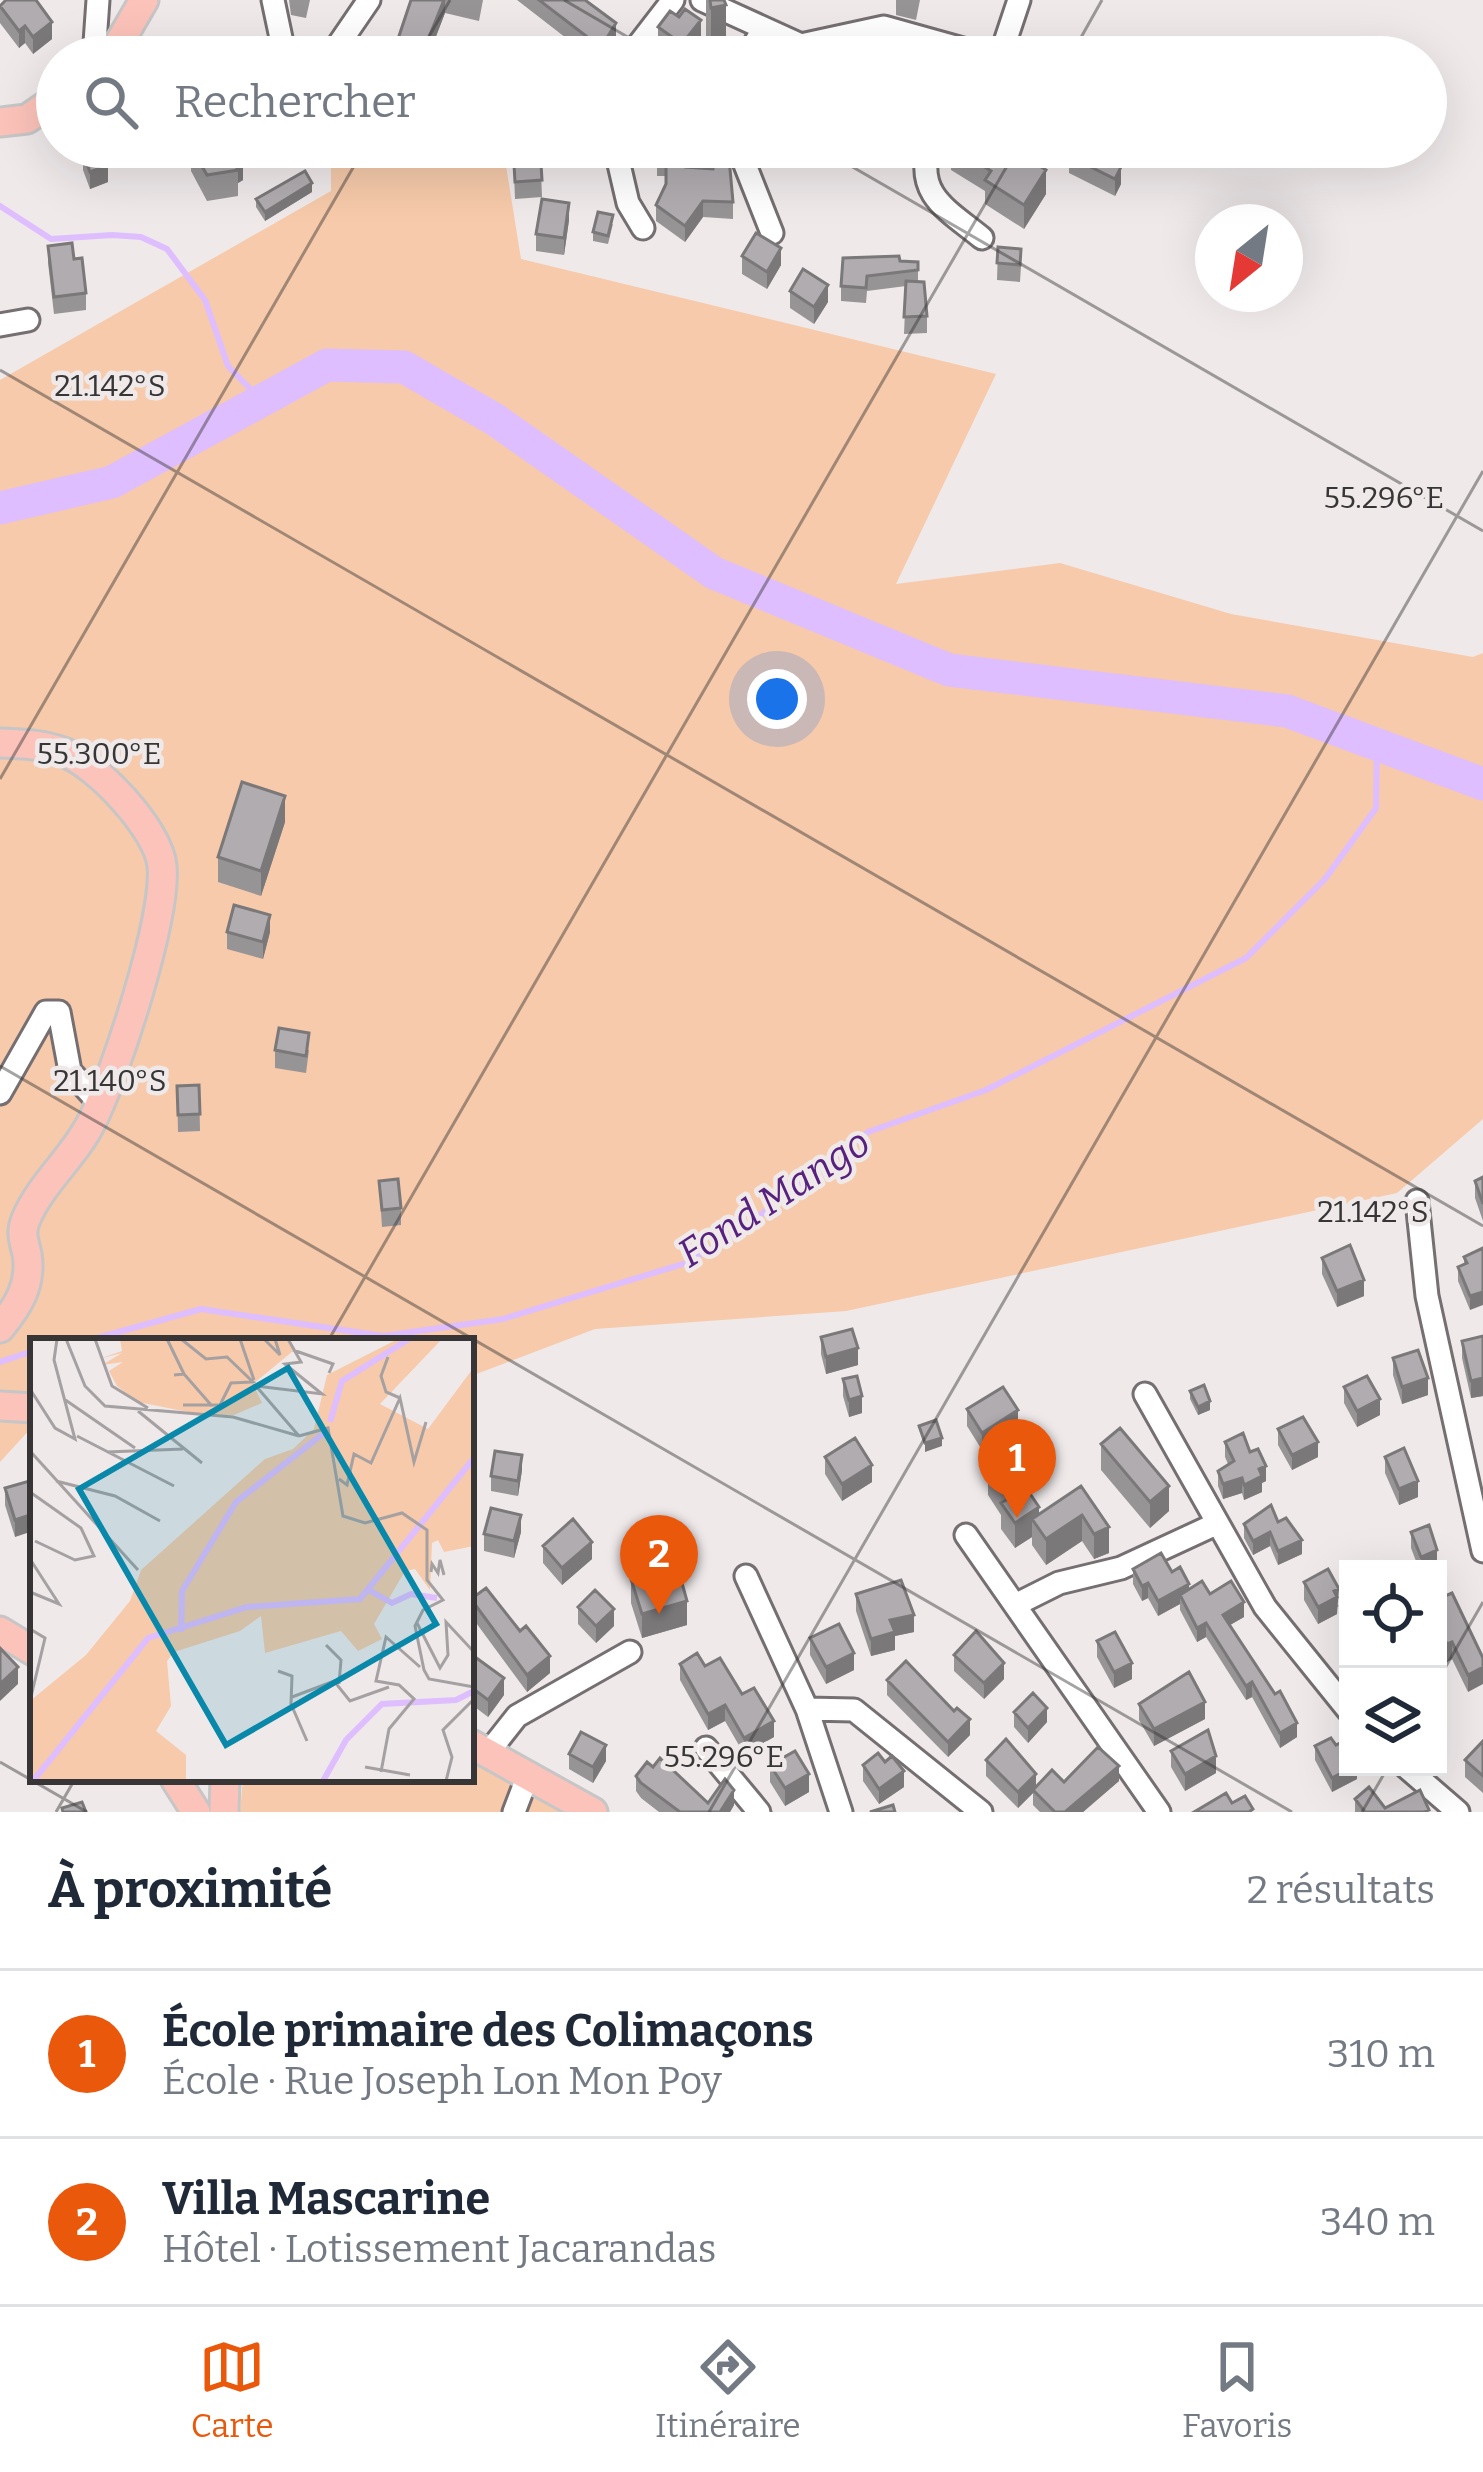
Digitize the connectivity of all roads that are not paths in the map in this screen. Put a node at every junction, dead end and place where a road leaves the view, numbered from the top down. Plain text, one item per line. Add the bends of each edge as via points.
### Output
1 (98, 0) edge
2 (144, 0) edge
3 (273, 0) edge
4 (369, 0) edge
5 (673, 0) edge
6 (702, 0) edge
7 (1019, 0) edge
8 (763, 29) junction
9 (95, 36) edge
10 (123, 36) edge
11 (281, 36) edge
12 (344, 36) edge
13 (645, 36) edge
14 (759, 36) edge
15 (784, 36) edge
16 (853, 36) edge
17 (914, 36) edge
18 (1007, 36) edge
19 (36, 112) edge
20 (0, 122) edge
21 (620, 168) edge
22 (746, 168) edge
23 (925, 168) edge
24 (644, 228) dead end
25 (772, 233) dead end
26 (982, 238) dead end
27 (28, 320) dead end
28 (0, 325) edge
29 (0, 743) edge
30 (0, 1093) edge
31 (100, 1104) junction
32 (1417, 1201) dead end
33 (0, 1328) edge
34 (1145, 1394) dead end
35 (0, 1406) edge
36 (30, 1408) edge
37 (1216, 1524) junction
38 (967, 1534) dead end
39 (1483, 1551) edge
40 (746, 1576) dead end
41 (1019, 1604) junction
42 (0, 1631) edge
43 (30, 1649) edge
44 (629, 1652) dead end
45 (1339, 1699) edge
46 (807, 1708) junction
47 (706, 1748) dead end
48 (479, 1749) edge
49 (1416, 1776) edge
50 (526, 1778) junction
51 (177, 1782) edge
52 (225, 1782) edge
53 (196, 1812) edge
54 (224, 1812) edge
55 (514, 1812) edge
56 (593, 1812) edge
57 (759, 1812) edge
58 (841, 1812) edge
59 (981, 1812) edge
60 (1159, 1812) edge
61 (1458, 1812) edge

1 - 9 street
2 - 10 main road
3 - 11 street
4 - 12 street
5 - 13 street
6 - 8 street
7 - 18 street
8 - 14 street
8 - 15 street
16 - 17 street via 884,28
19 - 20 main road
21 - 24 street
22 - 25 street
23 - 26 street via 930,195
27 - 28 street
29 - 31 main road via 50,748 92,767 141,821 163,863 157,912
30 - 31 street via 46,1012 58,1012 70,1072
31 - 33 main road via 27,1216 26,1282 19,1307
32 - 39 street via 1426,1296
34 - 37 street
35 - 36 main road
37 - 41 street
37 - 45 street via 1265,1607
38 - 41 street
40 - 46 street
41 - 60 street
42 - 43 main road
44 - 48 street via 517,1716
46 - 58 street
46 - 59 street via 854,1710
47 - 57 street
48 - 50 main road
49 - 61 street
50 - 55 street
50 - 56 main road
51 - 53 main road
52 - 54 main road

